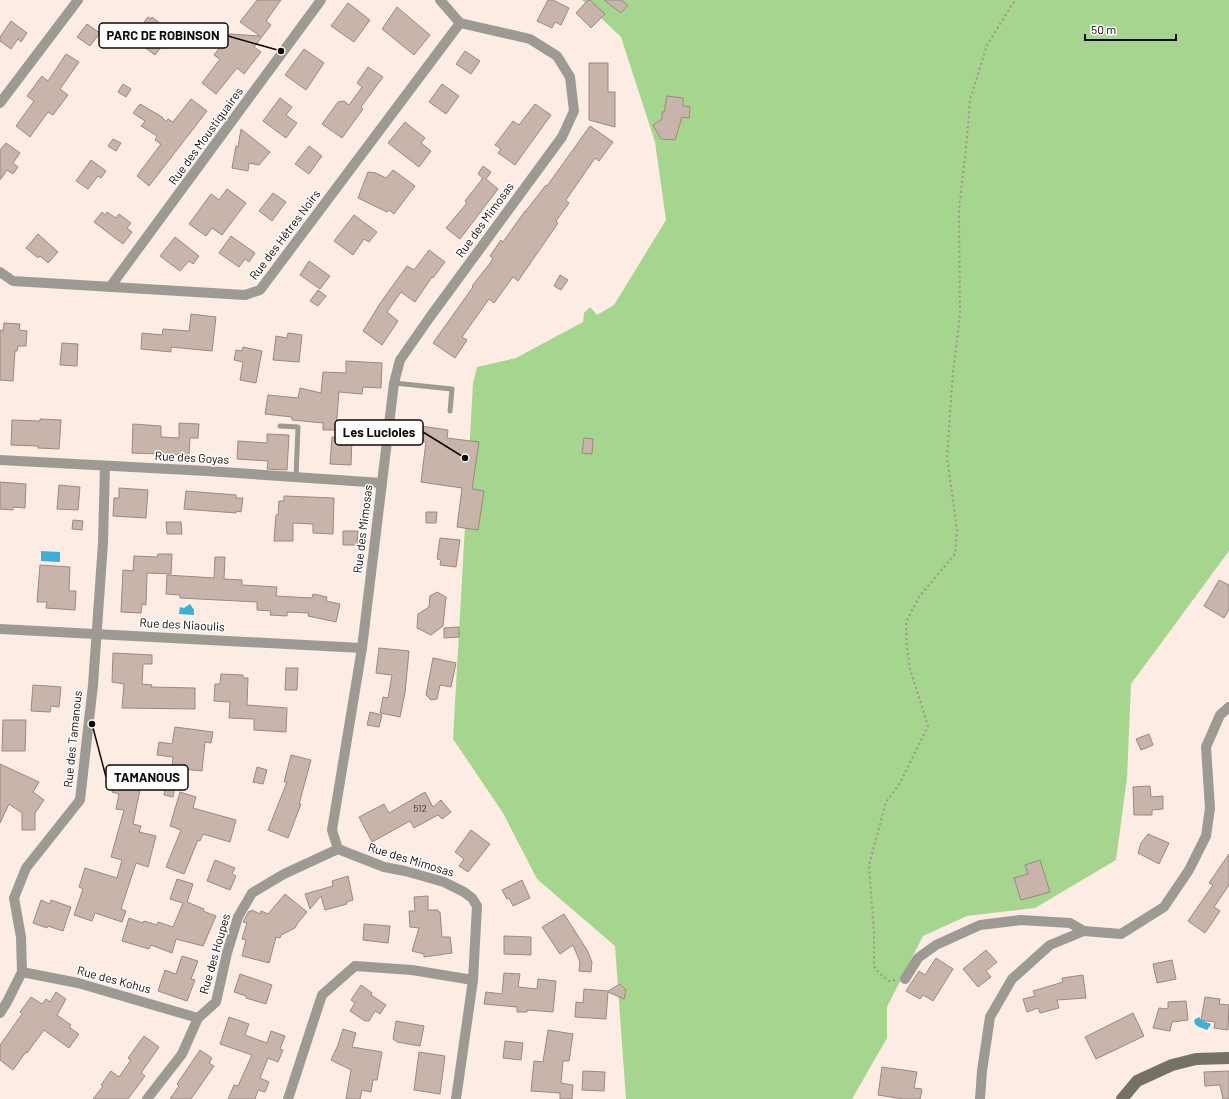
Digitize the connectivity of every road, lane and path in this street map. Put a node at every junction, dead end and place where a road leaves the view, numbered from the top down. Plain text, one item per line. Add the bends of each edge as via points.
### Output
1 (78, 0) edge
2 (321, 0) edge
3 (440, 0) edge
4 (1015, 0) edge
5 (460, 23) junction
6 (0, 103) edge
7 (0, 272) edge
8 (110, 287) junction
9 (394, 383) junction
10 (450, 411) dead end
11 (280, 426) dead end
12 (0, 460) edge
13 (105, 466) junction
14 (296, 478) junction
15 (382, 483) junction
16 (0, 629) edge
17 (96, 634) junction
18 (362, 648) junction
19 (1229, 707) edge
20 (338, 849) junction
21 (1084, 932) junction
22 (22, 972) junction
23 (905, 979) joint
24 (473, 980) junction
25 (0, 1013) edge
26 (198, 1018) junction
27 (1229, 1058) edge
28 (147, 1099) edge
29 (288, 1099) edge
30 (456, 1099) edge
31 (980, 1099) edge
32 (1122, 1099) edge

1 - 6 street
2 - 8 street, Rue des Moustiquaires
3 - 5 street
4 - 23 path via 987,45 970,100 959,210 960,315 947,457 957,530 954,554 919,597 906,622 910,669 928,726 900,783 886,802 869,866 874,966 889,981
5 - 8 street, Rue des Hêtres Noirs via 260,290 245,295
5 - 9 street, Rue des Mimosas via 530,39 557,56 570,77 574,111 562,137 400,360
7 - 8 street, Rue des Hêtres Noirs via 13,281
9 - 10 lane via 452,389
9 - 15 street, Rue des Mimosas
11 - 14 lane via 298,427
12 - 13 street, Rue des Goyas
13 - 14 street, Rue des Goyas
13 - 17 street, Rue des Tamanous via 103,543
14 - 15 street, Rue des Goyas
15 - 18 street, Rue des Mimosas
16 - 17 street, Rue des Niaoulis
17 - 18 street, Rue des Niaoulis
17 - 22 street, Rue des Tamanous via 80,800 26,868 14,898
18 - 20 street, Rue des Mimosas via 332,830
19 - 21 street via 1220,715 1206,747 1210,808 1206,836 1189,870 1164,907 1121,934
20 - 24 street, Rue des Mimosas via 384,867 444,882 472,898 477,906
20 - 26 street, Rue des Houpes via 284,874 252,893 238,917 216,1002
21 - 23 street via 1070,923 1021,920 980,925 932,948 918,958
21 - 31 street via 1050,945 1012,979 990,1017
22 - 25 street, Rue des Tamanous
22 - 26 street, Rue des Kohus via 78,983
24 - 29 street via 412,970 355,966 322,995
24 - 30 street, Rue des Mimosas
26 - 28 street, Rue des Houpes via 182,1054
27 - 32 street via 1196,1059 1172,1065 1137,1081

